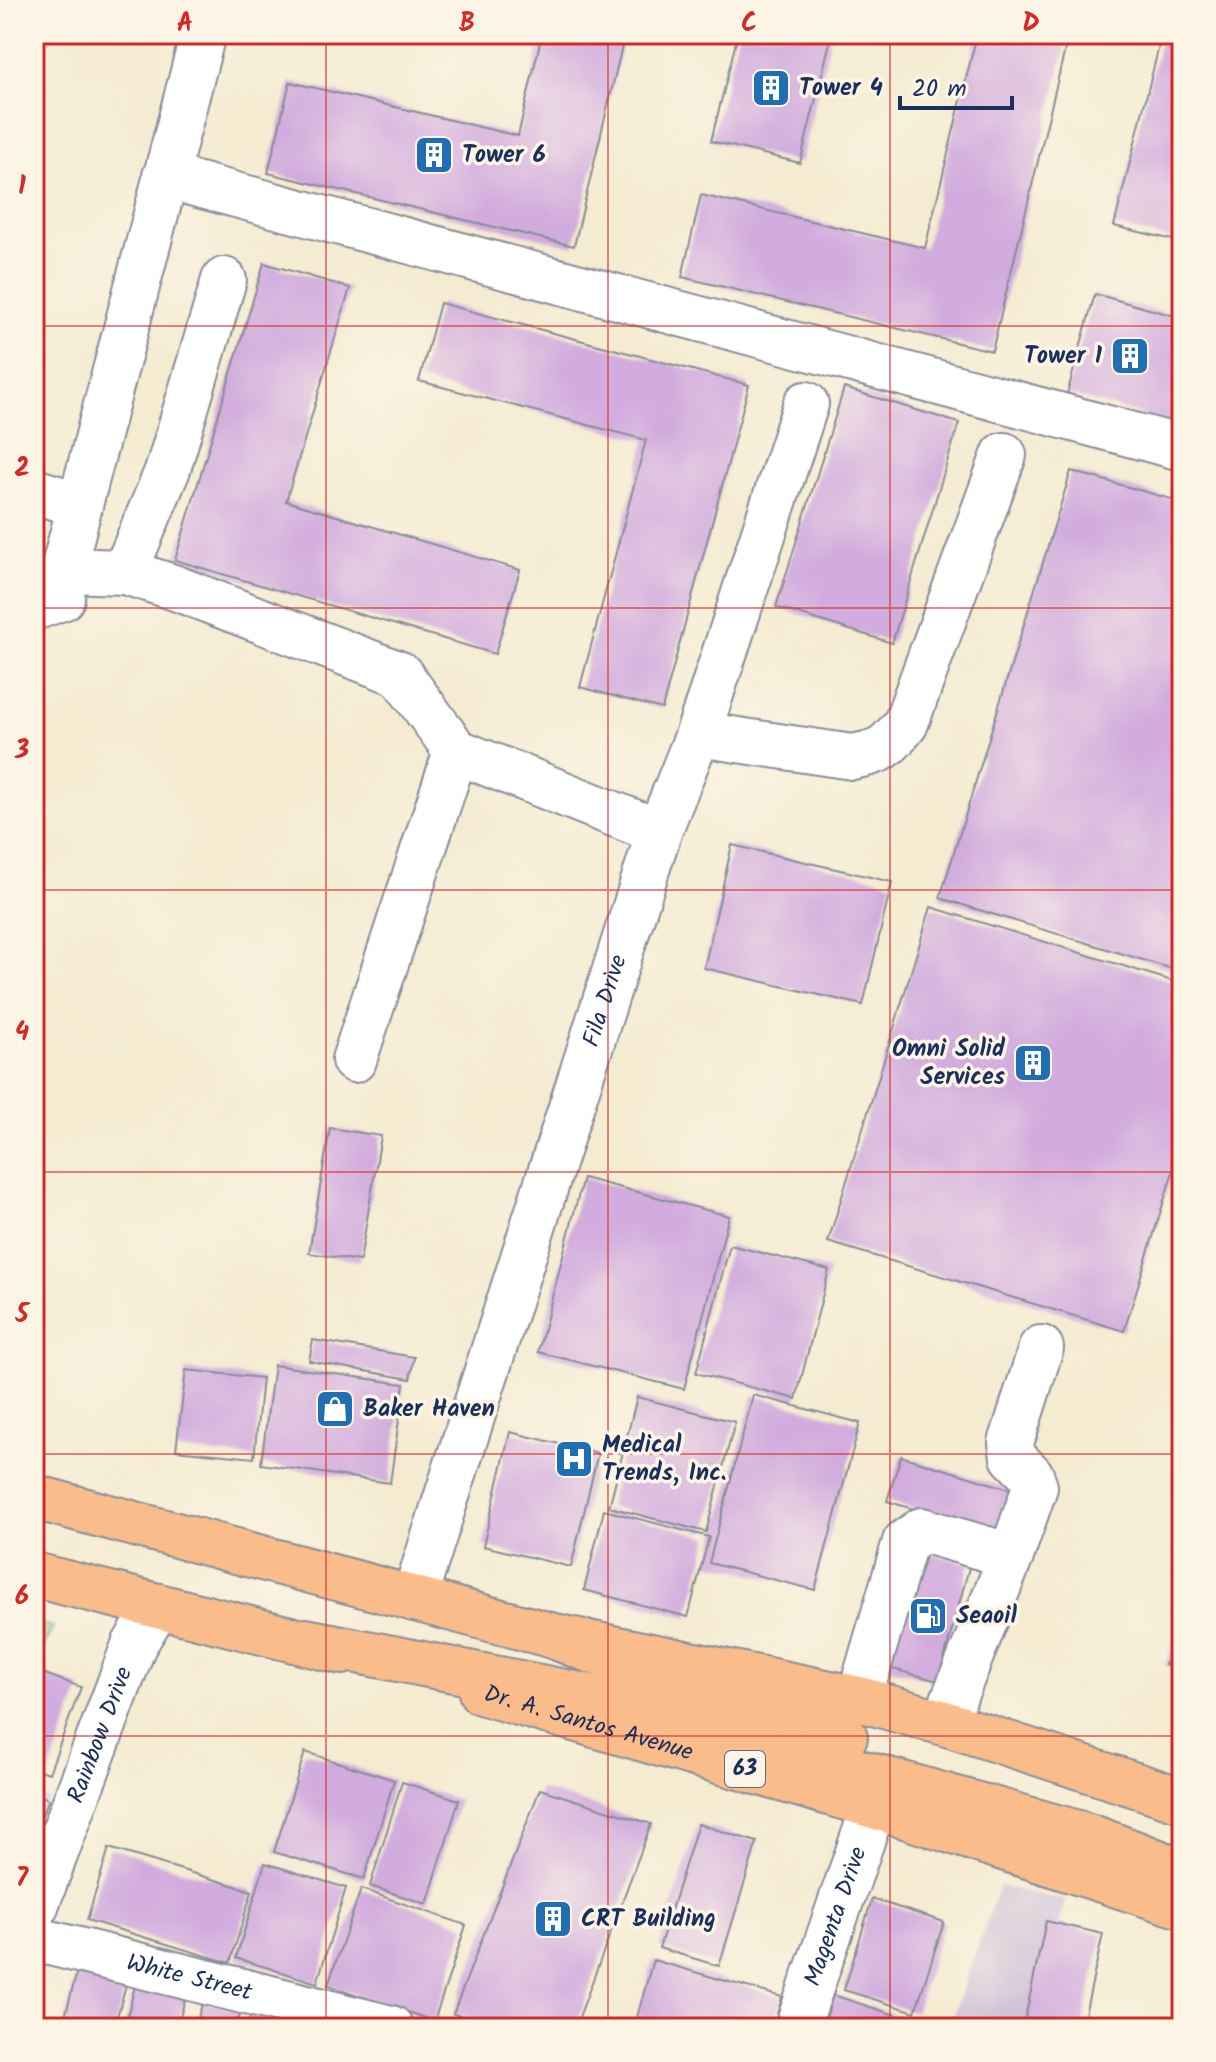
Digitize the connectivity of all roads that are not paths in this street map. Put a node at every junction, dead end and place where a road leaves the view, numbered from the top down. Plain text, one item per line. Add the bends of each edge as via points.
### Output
1 (203, 34) edge
2 (165, 176) junction
3 (224, 280) dead end
4 (806, 404) dead end
5 (1182, 448) edge
6 (1004, 455) dead end
7 (34, 491) edge
8 (80, 505) junction
9 (63, 570) junction
10 (125, 572) junction
11 (34, 608) edge
12 (698, 734) junction
13 (456, 751) junction
14 (659, 832) junction
15 (354, 1060) dead end
16 (1041, 1348) dead end
17 (34, 1497) edge
18 (1011, 1556) junction
19 (34, 1575) edge
20 (414, 1599) junction
21 (158, 1606) junction
22 (550, 1635) junction
23 (306, 1641) junction
24 (859, 1699) junction
25 (944, 1723) junction
26 (1182, 1800) edge
27 (874, 1806) junction
28 (1182, 1847) edge
29 (1182, 1871) edge
30 (1182, 1906) edge
31 (34, 1911) edge
32 (34, 1939) edge
33 (391, 2028) edge
34 (797, 2028) edge

1 - 2 street
2 - 5 street
2 - 8 street
3 - 10 street via 168,469
4 - 12 street, Fila Drive
6 - 12 street via 906,723 889,746 852,757
7 - 8 street
8 - 9 street
9 - 10 street
9 - 11 street via 62,598
10 - 13 street via 400,674
12 - 14 street, Fila Drive
13 - 14 street
13 - 15 street
14 - 20 street, Fila Drive
16 - 18 street via 1011,1443 1013,1457 1035,1487
17 - 20 main road
18 - 24 street via 922,1530 905,1542
18 - 25 street
19 - 21 main road, Dr. A. Santos Avenue / 63
20 - 22 main road
21 - 23 main road, Dr. A. Santos Avenue / 63
21 - 31 street, Rainbow Drive via 134,1645
22 - 24 main road
22 - 28 main road via 731,1704 899,1753
23 - 27 main road, Dr. A. Santos Avenue / 63
23 - 29 main road via 591,1697 1089,1836
24 - 25 main road
25 - 26 main road
27 - 30 main road, Dr. A. Santos Avenue / 63
27 - 34 street, Magenta Drive
32 - 33 street, White Street

